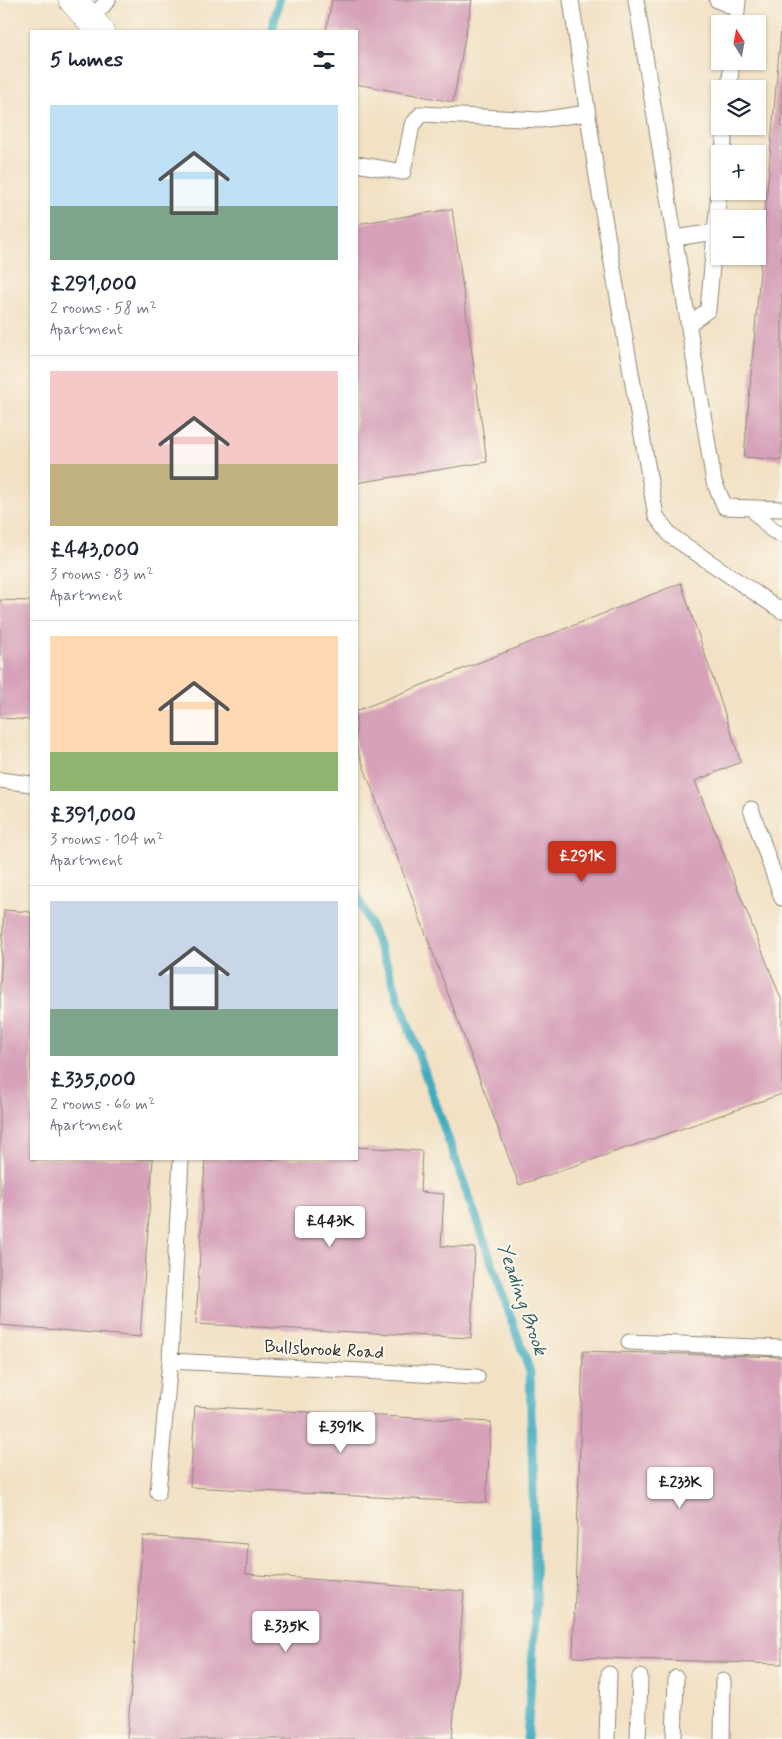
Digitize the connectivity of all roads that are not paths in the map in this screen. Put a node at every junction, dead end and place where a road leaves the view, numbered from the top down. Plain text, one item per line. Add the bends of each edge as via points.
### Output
1 (108, 0) edge
2 (571, 0) edge
3 (636, 0) edge
4 (717, 0) edge
5 (737, 11) edge
6 (88, 17) edge
7 (587, 113) junction
8 (358, 164) edge
9 (711, 233) edge
10 (675, 238) junction
11 (712, 265) edge
12 (689, 324) junction
13 (751, 508) junction
14 (782, 510) edge
15 (782, 536) edge
16 (782, 611) edge
17 (0, 780) edge
18 (30, 784) edge
19 (751, 809) dead end
20 (782, 898) edge
21 (181, 1160) edge
22 (629, 1342) dead end
23 (782, 1348) edge
24 (170, 1361) junction
25 (476, 1377) dead end
26 (158, 1492) dead end
27 (609, 1674) dead end
28 (640, 1677) dead end
29 (676, 1678) dead end
30 (723, 1681) dead end
31 (607, 1739) edge
32 (638, 1739) edge
33 (674, 1739) edge
34 (722, 1739) edge

1 - 6 lane
2 - 7 lane
3 - 10 lane
4 - 5 lane
7 - 8 lane via 540,120 421,114 412,125 403,172
7 - 16 lane via 656,516 671,536
9 - 10 lane
10 - 12 lane
11 - 12 lane via 708,310
12 - 13 lane via 714,482 725,507
13 - 14 lane
13 - 15 lane
17 - 18 lane
19 - 20 lane
21 - 24 lane
22 - 23 lane
24 - 25 lane, Bullsbrook Road
24 - 26 lane
27 - 31 lane
28 - 32 lane
29 - 33 lane
30 - 34 lane

